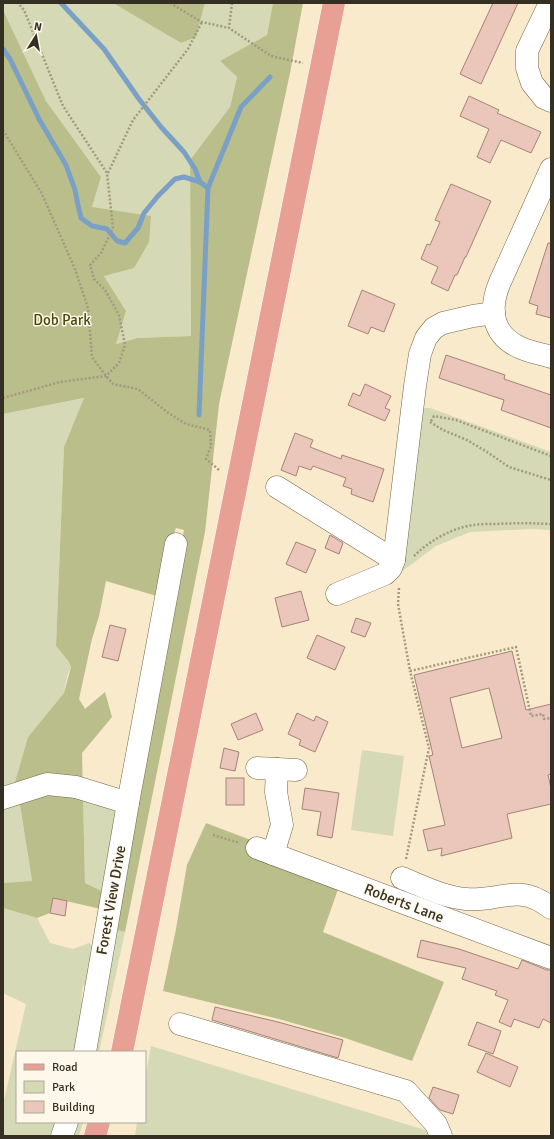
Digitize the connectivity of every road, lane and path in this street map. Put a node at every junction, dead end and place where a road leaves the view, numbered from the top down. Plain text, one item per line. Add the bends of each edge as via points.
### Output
1 (18, 3) edge
2 (170, 3) edge
3 (232, 3) edge
4 (334, 3) edge
5 (550, 3) edge
6 (202, 22) junction
7 (228, 28) junction
8 (321, 68) junction
9 (551, 101) edge
10 (3, 130) edge
11 (551, 169) edge
12 (107, 173) junction
13 (483, 314) junction
14 (551, 357) edge
15 (106, 376) junction
16 (3, 398) edge
17 (423, 422) dead end
18 (430, 422) junction
19 (551, 456) edge
20 (221, 471) dead end
21 (551, 480) edge
22 (277, 487) dead end
23 (551, 524) edge
24 (176, 544) dead end
25 (393, 567) junction
26 (337, 594) dead end
27 (410, 671) junction
28 (551, 718) edge
29 (276, 769) dead end
30 (3, 798) edge
31 (128, 803) junction
32 (213, 835) dead end
33 (265, 851) junction
34 (402, 878) joint
35 (551, 908) edge
36 (551, 958) edge
37 (180, 1024) dead end
38 (122, 1049) edge
39 (85, 1051) edge
40 (67, 1123) edge
41 (99, 1123) edge
42 (111, 1123) edge
43 (62, 1136) edge
44 (94, 1136) edge
45 (108, 1136) edge
46 (441, 1136) edge

1 - 12 path via 24,10 63,106
2 - 6 path
3 - 7 path
4 - 8 main road
5 - 9 street via 527,51 527,68 532,83 544,98
6 - 7 path
6 - 12 path via 188,49 133,120
7 - 8 path via 271,56
8 - 38 main road
10 - 15 path via 42,194 75,269 88,308 92,357
11 - 13 street via 495,293 493,306
12 - 15 path via 113,228 101,253 90,265 94,279 105,290 119,315 125,344 119,363
13 - 14 street via 494,316 497,327 504,336 520,348
13 - 25 street via 444,322 434,328 426,338 420,354
15 - 16 path via 60,382
15 - 20 path via 112,382 138,389 186,424 210,430 211,446 206,459
17 - 18 path
18 - 19 path via 434,416 456,420
18 - 21 path via 487,452 509,468
22 - 25 street
23 - 25 path via 474,525 452,532 423,547
24 - 31 street, Forest View Drive
25 - 26 street
25 - 27 path
27 - 28 path via 516,647 531,716 543,714 544,719
27 - 34 path via 429,748
29 - 33 street via 276,792 282,825
30 - 31 street via 47,784 76,787
31 - 39 street, Forest View Drive
32 - 33 path
33 - 36 street, Roberts Lane
34 - 35 street via 452,897 468,900 519,894 530,896
37 - 46 street via 406,1090 436,1124
40 - 43 street
41 - 44 main road
42 - 45 main road

